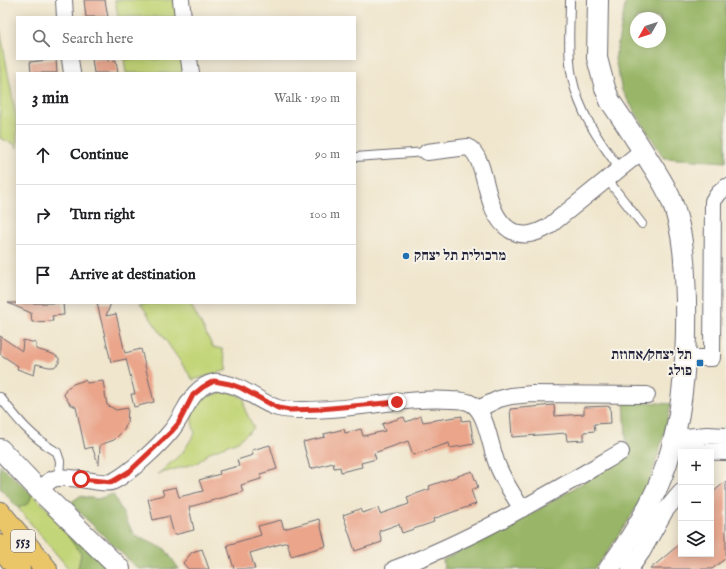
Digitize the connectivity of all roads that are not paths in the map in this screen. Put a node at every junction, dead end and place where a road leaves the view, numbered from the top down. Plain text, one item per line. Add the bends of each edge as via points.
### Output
1 (64, 0) edge
2 (181, 0) edge
3 (570, 0) edge
4 (598, 0) edge
5 (64, 16) edge
6 (183, 16) edge
7 (70, 60) edge
8 (189, 60) edge
9 (72, 72) edge
10 (191, 72) edge
11 (643, 150) junction
12 (427, 152) joint
13 (356, 157) edge
14 (620, 169) junction
15 (607, 179) junction
16 (726, 187) edge
17 (642, 224) dead end
18 (684, 358) junction
19 (647, 395) dead end
20 (0, 397) edge
21 (478, 409) junction
22 (726, 436) edge
23 (674, 438) junction
24 (0, 449) edge
25 (621, 452) dead end
26 (726, 452) edge
27 (59, 479) junction
28 (40, 490) junction
29 (678, 496) edge
30 (522, 509) junction
31 (0, 513) edge
32 (0, 546) edge
33 (19, 569) edge
34 (46, 569) edge
35 (120, 569) edge
36 (394, 569) edge
37 (609, 569) edge
38 (630, 569) edge

1 - 5 street
2 - 6 street
3 - 14 lane via 570,58 578,98 598,139
4 - 11 street via 597,58 602,77 610,101
7 - 9 street
8 - 10 street
11 - 14 street
11 - 18 street via 663,183 679,224 685,273
12 - 13 lane
12 - 15 street via 468,147 473,150 478,157 498,217 506,227 516,233 527,235 536,234 548,227
14 - 15 street
15 - 17 lane
16 - 18 street via 714,201 712,358
18 - 23 street via 680,408
19 - 21 street via 532,394 499,399
20 - 27 lane via 24,428 46,446 58,452
21 - 27 street via 461,400 431,399 290,410 278,408 241,388 214,381 193,395 178,424 130,471 107,483 76,478
21 - 30 street via 483,417 497,465
22 - 23 street
23 - 26 street via 685,448 694,451
23 - 37 street via 665,469 646,510 624,549
24 - 28 street
25 - 30 street
27 - 28 street via 52,480
28 - 35 street
29 - 38 street via 665,511
30 - 36 street via 448,547
31 - 34 main road, 553
32 - 33 main road, 553

